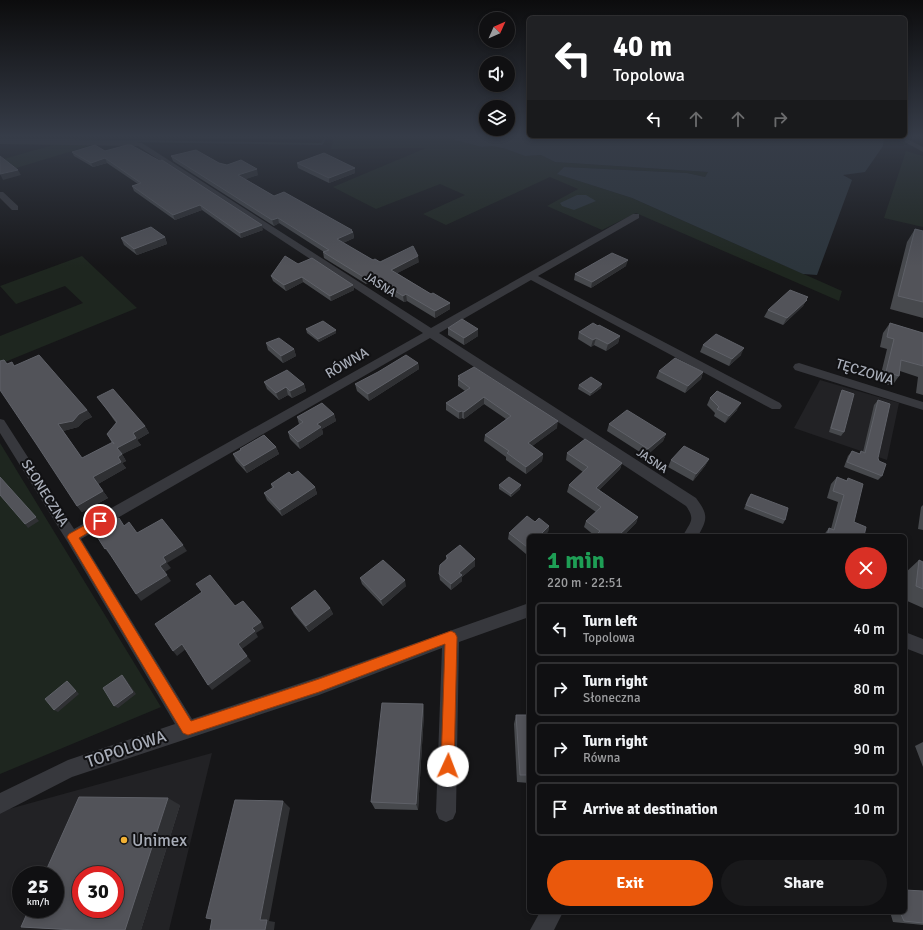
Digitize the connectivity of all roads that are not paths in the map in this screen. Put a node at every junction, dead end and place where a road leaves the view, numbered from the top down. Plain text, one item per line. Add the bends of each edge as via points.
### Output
1 (196, 180) edge
2 (0, 194) edge
3 (15, 208) dead end
4 (636, 216) dead end
5 (531, 276) junction
6 (430, 333) junction
7 (800, 367) dead end
8 (776, 406) dead end
9 (923, 406) edge
10 (0, 423) edge
11 (691, 534) edge
12 (72, 537) junction
13 (527, 611) edge
14 (451, 637) junction
15 (907, 641) edge
16 (923, 647) edge
17 (188, 729) junction
18 (0, 804) edge
19 (446, 812) dead end
20 (551, 914) edge
21 (540, 930) edge

1 - 6 street, JASNA
2 - 3 street
4 - 5 street, RÓWNA
5 - 6 street, RÓWNA
5 - 8 street
6 - 11 street, JASNA via 691,502 700,513 700,520
6 - 12 street, RÓWNA
7 - 9 street, TĘCZOWA
10 - 12 street, SŁONECZNA
12 - 17 street, SŁONECZNA
13 - 14 street, TOPOLOWA
14 - 17 street, TOPOLOWA via 319,686
14 - 19 street
15 - 16 street
17 - 18 street, TOPOLOWA via 68,769
20 - 21 street

